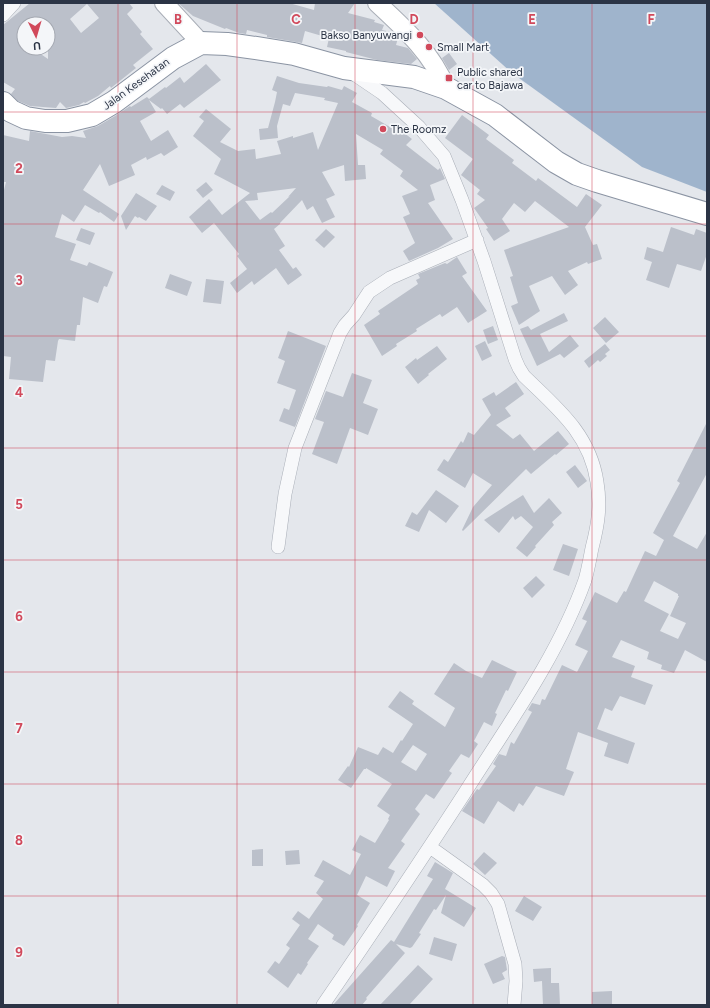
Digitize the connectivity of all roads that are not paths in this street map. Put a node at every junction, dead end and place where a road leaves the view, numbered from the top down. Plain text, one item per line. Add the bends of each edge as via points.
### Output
1 (14, 3) edge
2 (164, 3) edge
3 (377, 3) edge
4 (3, 15) edge
5 (201, 43) junction
6 (344, 68) junction
7 (446, 88) junction
8 (6, 110) edge
9 (707, 214) edge
10 (477, 240) junction
11 (278, 547) dead end
12 (430, 847) junction
13 (323, 1005) edge
14 (514, 1005) edge

1 - 4 street
2 - 5 street
3 - 7 street via 429,56
5 - 6 highway via 227,44 294,54
5 - 8 highway, Jalan Kesehatan via 173,58 114,102 92,115 67,121 45,121 26,118
6 - 7 highway via 414,77
6 - 10 street via 382,93 419,127 444,156
7 - 9 highway via 495,115 556,162 577,174
10 - 11 street via 390,278 370,292 345,325 295,448 285,494
10 - 12 street via 519,368 567,418 584,441 594,465 600,510 585,579 564,628 524,700
12 - 13 street
12 - 14 street via 483,885 498,904 515,964

